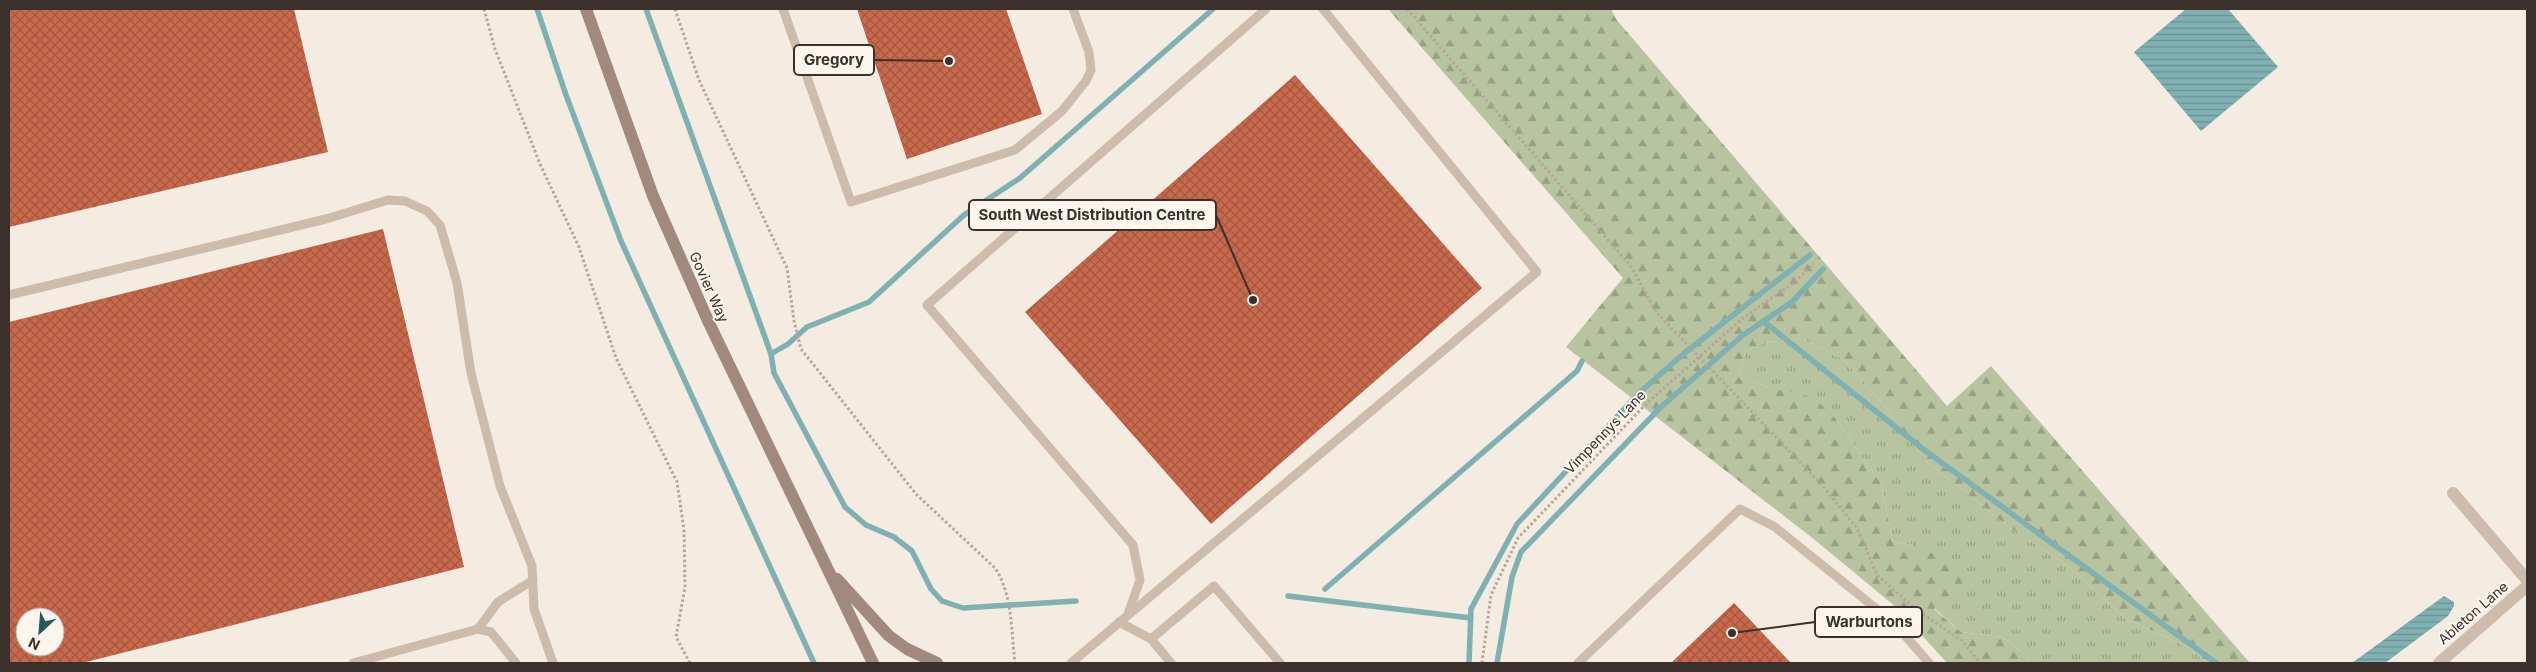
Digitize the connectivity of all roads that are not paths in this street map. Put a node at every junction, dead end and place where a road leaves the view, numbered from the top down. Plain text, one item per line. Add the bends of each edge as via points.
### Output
1 (586, 9) edge
2 (783, 9) edge
3 (1073, 9) edge
4 (1266, 9) edge
5 (1323, 9) edge
6 (9, 295) edge
7 (2453, 493) dead end
8 (826, 568) junction
9 (533, 580) junction
10 (2527, 580) edge
11 (2527, 586) edge
12 (1128, 614) junction
13 (1119, 622) junction
14 (478, 629) junction
15 (1151, 640) junction
16 (353, 663) edge
17 (516, 663) edge
18 (553, 663) edge
19 (873, 663) edge
20 (937, 663) edge
21 (1071, 663) edge
22 (1171, 663) edge
23 (1280, 663) edge
24 (1578, 663) edge
25 (1929, 663) edge
26 (2439, 663) edge

1 - 8 street, Govier Way via 653,196 709,323
2 - 3 lane via 851,202 1016,150 1062,111 1092,70
4 - 12 lane via 928,305 1133,546 1140,580
5 - 12 lane via 1537,272
6 - 9 lane via 308,224 388,200 405,201 427,211 440,225 458,283 471,373 500,486 532,566
7 - 10 street, Ableton Lane
8 - 19 street, Govier Way
8 - 20 street, Govier Way via 889,636 907,649
9 - 14 lane via 498,602
9 - 18 lane via 534,609
11 - 26 street, Ableton Lane
12 - 13 lane
13 - 15 lane
13 - 21 lane
14 - 16 lane
14 - 17 lane via 491,632
15 - 22 lane
15 - 23 lane via 1214,586
24 - 25 lane via 1740,510 1775,527 1894,623

